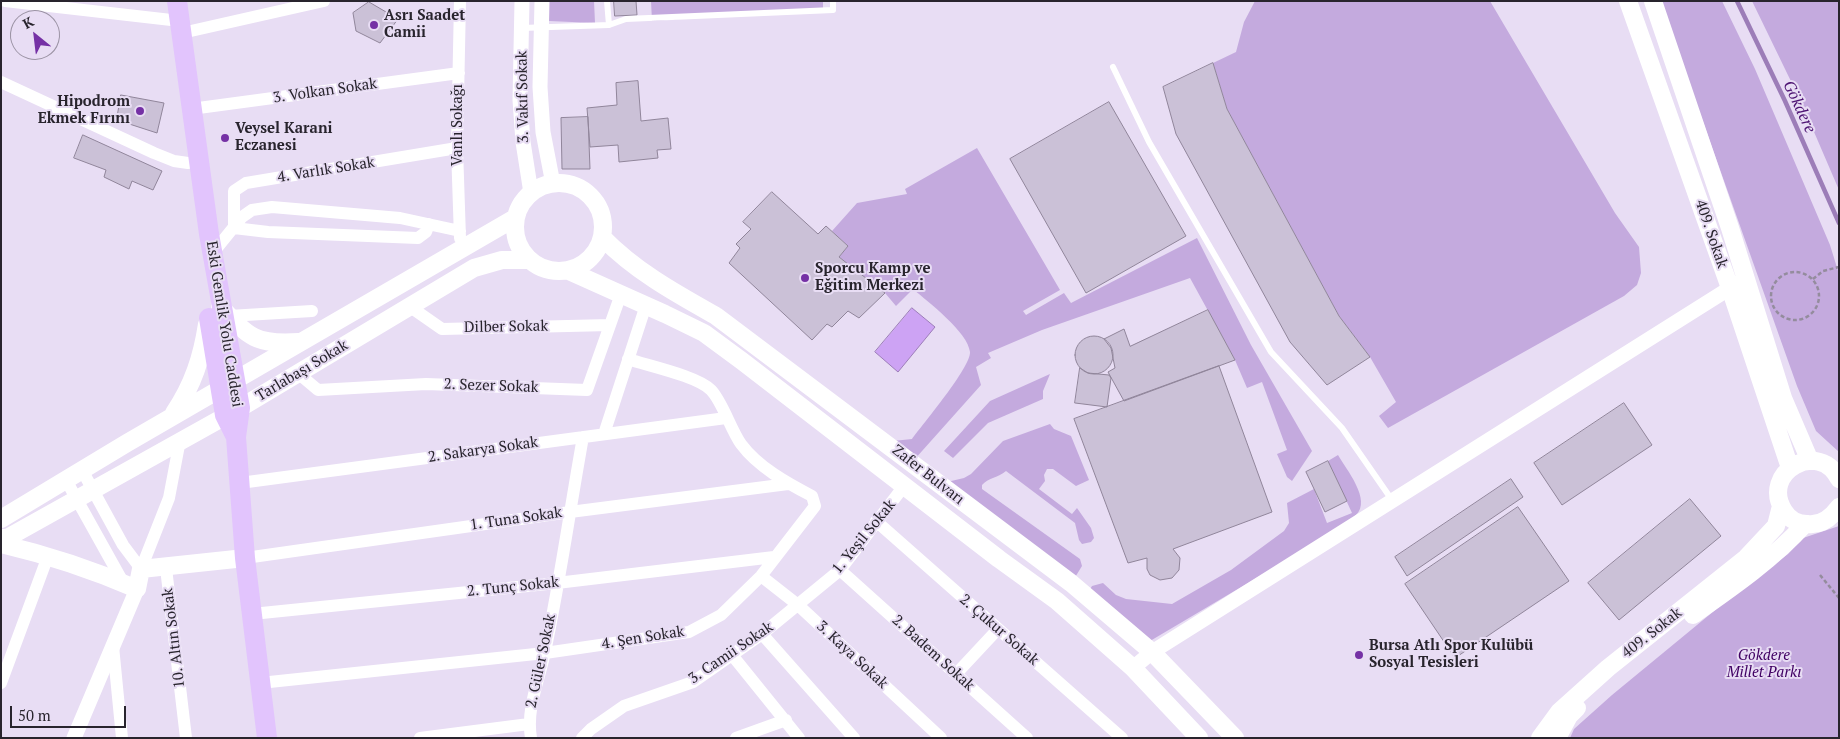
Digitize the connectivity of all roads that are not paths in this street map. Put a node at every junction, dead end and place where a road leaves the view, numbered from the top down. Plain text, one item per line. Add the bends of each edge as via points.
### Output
1 (5, 1) edge
2 (324, 1) edge
3 (460, 1) edge
4 (522, 1) edge
5 (542, 1) edge
6 (607, 1) edge
7 (833, 1) edge
8 (1628, 1) edge
9 (1653, 1) edge
10 (180, 18) edge
11 (609, 25) junction
12 (542, 27) junction
13 (522, 28) junction
14 (1113, 67) dead end
15 (459, 73) junction
16 (1, 82) edge
17 (191, 108) junction
18 (194, 128) junction
19 (457, 148) junction
20 (188, 163) junction
21 (553, 184) junction
22 (531, 193) junction
23 (515, 218) junction
24 (429, 224) junction
25 (234, 228) junction
26 (602, 237) junction
27 (460, 240) junction
28 (212, 254) junction
29 (528, 260) junction
30 (569, 271) junction
31 (1746, 278) junction
32 (1730, 288) junction
33 (621, 294) junction
34 (646, 305) junction
35 (409, 306) junction
36 (312, 311) dead end
37 (219, 312) junction
38 (610, 325) junction
39 (302, 342) junction
40 (628, 359) junction
41 (299, 374) junction
42 (228, 385) junction
43 (232, 412) junction
44 (170, 418) junction
45 (726, 418) junction
46 (604, 434) junction
47 (583, 437) junction
48 (180, 440) junction
49 (1810, 461) junction
50 (1790, 468) junction
51 (82, 470) junction
52 (1838, 477) edge
53 (66, 480) junction
54 (240, 483) junction
55 (788, 484) junction
56 (904, 486) junction
57 (93, 489) junction
58 (76, 498) junction
59 (1392, 500) junction
60 (1781, 506) junction
61 (1839, 507) edge
62 (570, 512) junction
63 (1, 519) edge
64 (876, 521) junction
65 (1805, 524) junction
66 (1, 538) edge
67 (1, 544) edge
68 (48, 556) junction
69 (774, 557) junction
70 (245, 558) junction
71 (166, 568) junction
72 (141, 569) junction
73 (840, 570) junction
74 (761, 576) junction
75 (557, 583) junction
76 (130, 586) junction
77 (798, 605) junction
78 (252, 614) junction
79 (998, 629) junction
80 (762, 634) junction
81 (113, 646) junction
82 (1152, 652) junction
83 (545, 653) junction
84 (732, 655) junction
85 (1133, 668) junction
86 (956, 674) junction
87 (1, 683) edge
88 (260, 683) junction
89 (786, 720) junction
90 (529, 724) junction
91 (1190, 734) edge
92 (74, 738) edge
93 (122, 738) edge
94 (186, 738) edge
95 (267, 738) edge
96 (420, 738) edge
97 (531, 738) edge
98 (582, 738) edge
99 (736, 738) edge
100 (799, 738) edge
101 (854, 738) edge
102 (940, 738) edge
103 (1027, 738) edge
104 (1122, 738) edge
105 (1235, 738) edge
106 (1540, 738) edge
107 (1557, 738) edge

1 - 10 street
2 - 10 street
3 - 15 street, Vanlı Sokağı
4 - 13 street, 3. Vakıf Sokak
5 - 12 street, 3. Vakıf Sokak
6 - 11 lane
7 - 11 lane via 833,10 626,19
8 - 32 main road, 409. Sokak
9 - 31 main road, 409. Sokak
10 - 17 main road, Eski Gemlik Yolu Caddesi
11 - 12 lane
12 - 13 lane
12 - 21 street, 3. Vakıf Sokak via 540,87 543,132
13 - 22 street, 3. Vakıf Sokak via 520,100
14 - 59 lane via 1149,142 1271,352 1342,428
15 - 17 street, 3. Volkan Sokak
15 - 19 street, Vanlı Sokağı
16 - 20 street via 154,153
17 - 18 main road, Eski Gemlik Yolu Caddesi
18 - 20 main road
18 - 28 main road, Eski Gemlik Yolu Caddesi
19 - 25 street, 4. Varlık Sokak via 246,183 234,191
19 - 27 street, Vanlı Sokağı
20 - 37 main road via 193,222
21 - 22 main road
21 - 26 main road via 574,185 587,192 602,216
22 - 23 main road
23 - 27 main road
23 - 29 main road via 519,248
24 - 25 street via 426,232 418,238
24 - 25 street via 400,218 272,207 252,210
24 - 27 street
25 - 28 street
26 - 30 main road via 593,256 582,266
26 - 82 main road, Zafer Bulvarı via 636,268 716,316 872,432 1071,583
27 - 39 main road
28 - 37 main road, Eski Gemlik Yolu Caddesi
29 - 30 main road via 554,272
29 - 35 main road, Tarlabaşı Sokak via 502,260 474,268
30 - 33 main road, Zafer Bulvarı
31 - 32 street
31 - 49 main road, 409. Sokak via 1784,398
32 - 50 main road, 409. Sokak
32 - 59 street
33 - 34 main road, Zafer Bulvarı
33 - 38 street, 2. Sezer Sokak
34 - 40 street
34 - 56 main road, Zafer Bulvarı via 704,333
35 - 38 street, Dilber Sokak via 442,329
35 - 41 main road, Tarlabaşı Sokak
36 - 37 street
37 - 39 main road via 253,338 275,344
37 - 42 main road, Eski Gemlik Yolu Caddesi
37 - 44 main road via 188,392
38 - 41 street, 2. Sezer Sokak via 587,390 426,384 318,390
39 - 42 main road
40 - 45 street, 4. Şen Sokak via 701,383 712,391
40 - 46 street
41 - 43 main road, Tarlabaşı Sokak
42 - 43 main road, Eski Gemlik Yolu Caddesi
42 - 44 main road
43 - 48 main road, Tarlabaşı Sokak
43 - 54 main road, Eski Gemlik Yolu Caddesi
44 - 51 main road
45 - 46 street, 2. Sakarya Sokak
45 - 55 street, 4. Şen Sokak via 756,460
46 - 47 street, 2. Sakarya Sokak
47 - 54 street, 2. Sakarya Sokak
47 - 62 street, 2. Güler Sokak
48 - 57 main road, Tarlabaşı Sokak
48 - 72 street via 169,498
49 - 50 main road
49 - 52 main road via 1825,465
50 - 60 main road, 409. Sokak via 1779,485
51 - 53 main road
51 - 57 street
53 - 58 street
53 - 63 main road
54 - 70 main road, Eski Gemlik Yolu Caddesi
55 - 62 street, 1. Tuna Sokak
55 - 69 street, 4. Şen Sokak via 812,496 815,506
56 - 64 street, 1. Yeşil Sokak
56 - 85 main road, Zafer Bulvarı via 1057,601
57 - 58 main road, Tarlabaşı Sokak
57 - 72 street via 123,545
58 - 66 main road, Tarlabaşı Sokak via 8,538
58 - 76 street
59 - 82 street
60 - 65 main road via 1795,521
60 - 106 main road, 409. Sokak via 1776,526 1752,552 1608,668 1559,712
61 - 65 main road via 1825,521
62 - 70 street, 1. Tuna Sokak
62 - 75 street, 2. Güler Sokak
64 - 73 street, 1. Yeşil Sokak
64 - 79 street, 2. Çukur Sokak
65 - 107 main road, 409. Sokak via 1758,569 1611,677 1569,716
67 - 68 main road
68 - 76 main road
68 - 87 street
69 - 74 street, 4. Şen Sokak
69 - 75 street, 2. Tunç Sokak
70 - 71 main road
70 - 78 main road, Eski Gemlik Yolu Caddesi
71 - 72 main road
71 - 94 street, 10. Altın Sokak
72 - 76 main road
73 - 77 street, 1. Yeşil Sokak
73 - 86 street, 2. Badem Sokak
74 - 77 street, 3. Kaya Sokak
74 - 83 street, 4. Şen Sokak via 721,615 689,632
75 - 78 street, 2. Tunç Sokak
75 - 83 street, 2. Güler Sokak
76 - 81 street
77 - 80 street, 3. Camii Sokak
77 - 102 street, 3. Kaya Sokak
78 - 88 main road, Eski Gemlik Yolu Caddesi
79 - 86 street
79 - 104 street, 2. Çukur Sokak
80 - 84 street, 3. Camii Sokak
80 - 101 street
81 - 92 street
81 - 93 street
82 - 85 street
82 - 105 main road, Zafer Bulvarı
83 - 88 street, 4. Şen Sokak
83 - 90 street, 2. Güler Sokak
84 - 89 street
84 - 98 street, 3. Camii Sokak via 693,682 624,706
85 - 91 main road, Zafer Bulvarı
86 - 103 street, 2. Badem Sokak
88 - 95 main road, Eski Gemlik Yolu Caddesi
89 - 99 street
89 - 100 street
90 - 96 street
90 - 97 street, 2. Güler Sokak

